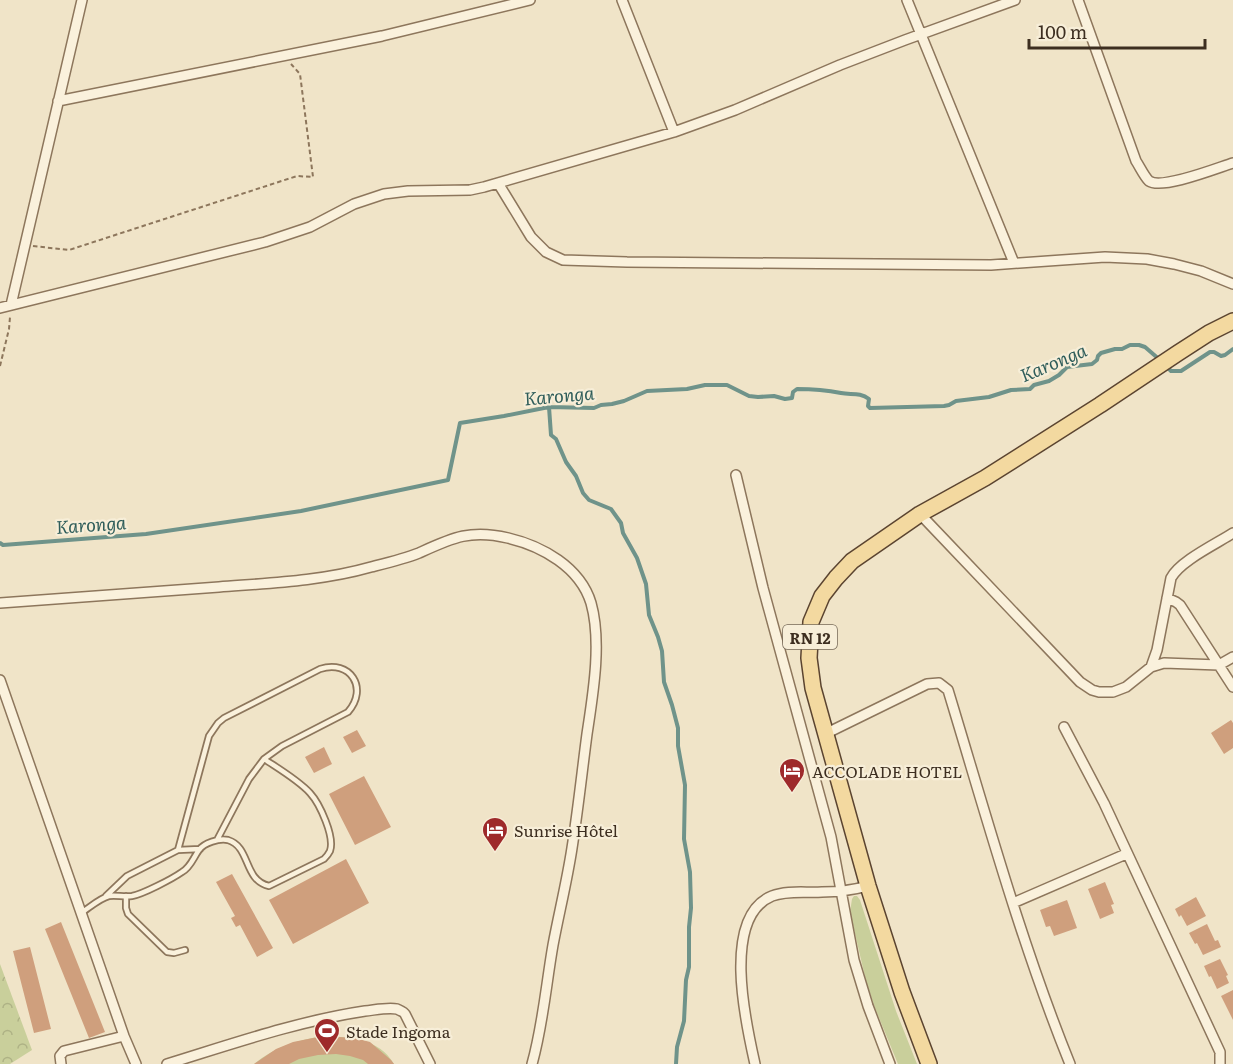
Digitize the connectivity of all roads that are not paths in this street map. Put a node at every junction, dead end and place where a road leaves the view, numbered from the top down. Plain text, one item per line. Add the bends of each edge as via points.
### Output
1 (82, 0) edge
2 (530, 0) edge
3 (622, 0) edge
4 (907, 0) edge
5 (1015, 0) edge
6 (1078, 0) edge
7 (920, 34) junction
8 (58, 101) junction
9 (674, 132) junction
10 (1233, 163) edge
11 (498, 183) junction
12 (1014, 263) junction
13 (1233, 284) edge
14 (11, 305) junction
15 (0, 308) edge
16 (1233, 321) edge
17 (736, 475) dead end
18 (920, 514) junction
19 (1233, 533) edge
20 (1167, 598) junction
21 (0, 603) edge
22 (1233, 657) edge
23 (1219, 665) junction
24 (1151, 667) junction
25 (0, 680) edge
26 (1233, 687) edge
27 (1064, 727) dead end
28 (825, 734) junction
29 (264, 759) junction
30 (217, 840) junction
31 (200, 849) junction
32 (178, 850) junction
33 (1126, 854) junction
34 (868, 886) junction
35 (842, 891) junction
36 (126, 896) junction
37 (106, 897) junction
38 (1013, 903) junction
39 (81, 913) junction
40 (184, 950) dead end
41 (124, 1036) junction
42 (61, 1064) edge
43 (136, 1064) edge
44 (167, 1064) edge
45 (430, 1064) edge
46 (532, 1064) edge
47 (755, 1064) edge
48 (890, 1064) edge
49 (929, 1064) edge
50 (1070, 1064) edge
51 (1220, 1064) edge

1 - 8 street
2 - 8 street via 382,36
3 - 9 street
4 - 7 street
5 - 7 street
6 - 10 street via 1136,160 1148,180 1180,180
7 - 9 street
7 - 12 street
8 - 14 street
9 - 11 street
11 - 12 street via 531,237 546,252 563,260
11 - 14 street via 470,190 384,194 265,242
12 - 13 street via 1104,257 1147,259 1201,271
14 - 15 street
16 - 18 main road, RN 12 via 1178,352 985,478
17 - 35 street
18 - 24 street via 1086,687 1113,692
18 - 28 main road, RN 12 via 852,561 822,596 811,622 809,658
19 - 20 street via 1179,567 1171,578
20 - 23 street via 1180,605
20 - 24 street
21 - 46 street via 337,575 416,554 462,535 506,537 535,546 579,578 590,601 596,631 594,686 572,849
22 - 23 street
23 - 24 street via 1164,663
23 - 26 street
25 - 39 street
27 - 33 street
28 - 34 main road, RN 12
28 - 38 street via 927,684 939,684 948,690
29 - 30 lane
29 - 30 lane via 316,801 331,836 330,852 324,859 269,886 261,884 253,874 237,844
29 - 32 lane via 348,712 357,699 350,674 336,667 320,669 218,723 209,736
30 - 31 lane
31 - 32 lane
31 - 36 lane via 182,873 142,893
32 - 37 lane via 127,876
33 - 38 street
33 - 51 street via 1220,1052
34 - 35 street
34 - 49 main road, RN 12
35 - 47 street via 784,893 772,896 752,912 744,936 741,982
35 - 48 street via 854,960
36 - 37 lane
36 - 40 lane via 128,914 167,952
37 - 39 lane
38 - 50 street
39 - 41 street
41 - 42 street via 64,1050
41 - 43 street
44 - 45 street via 311,1022 390,1009 405,1014

